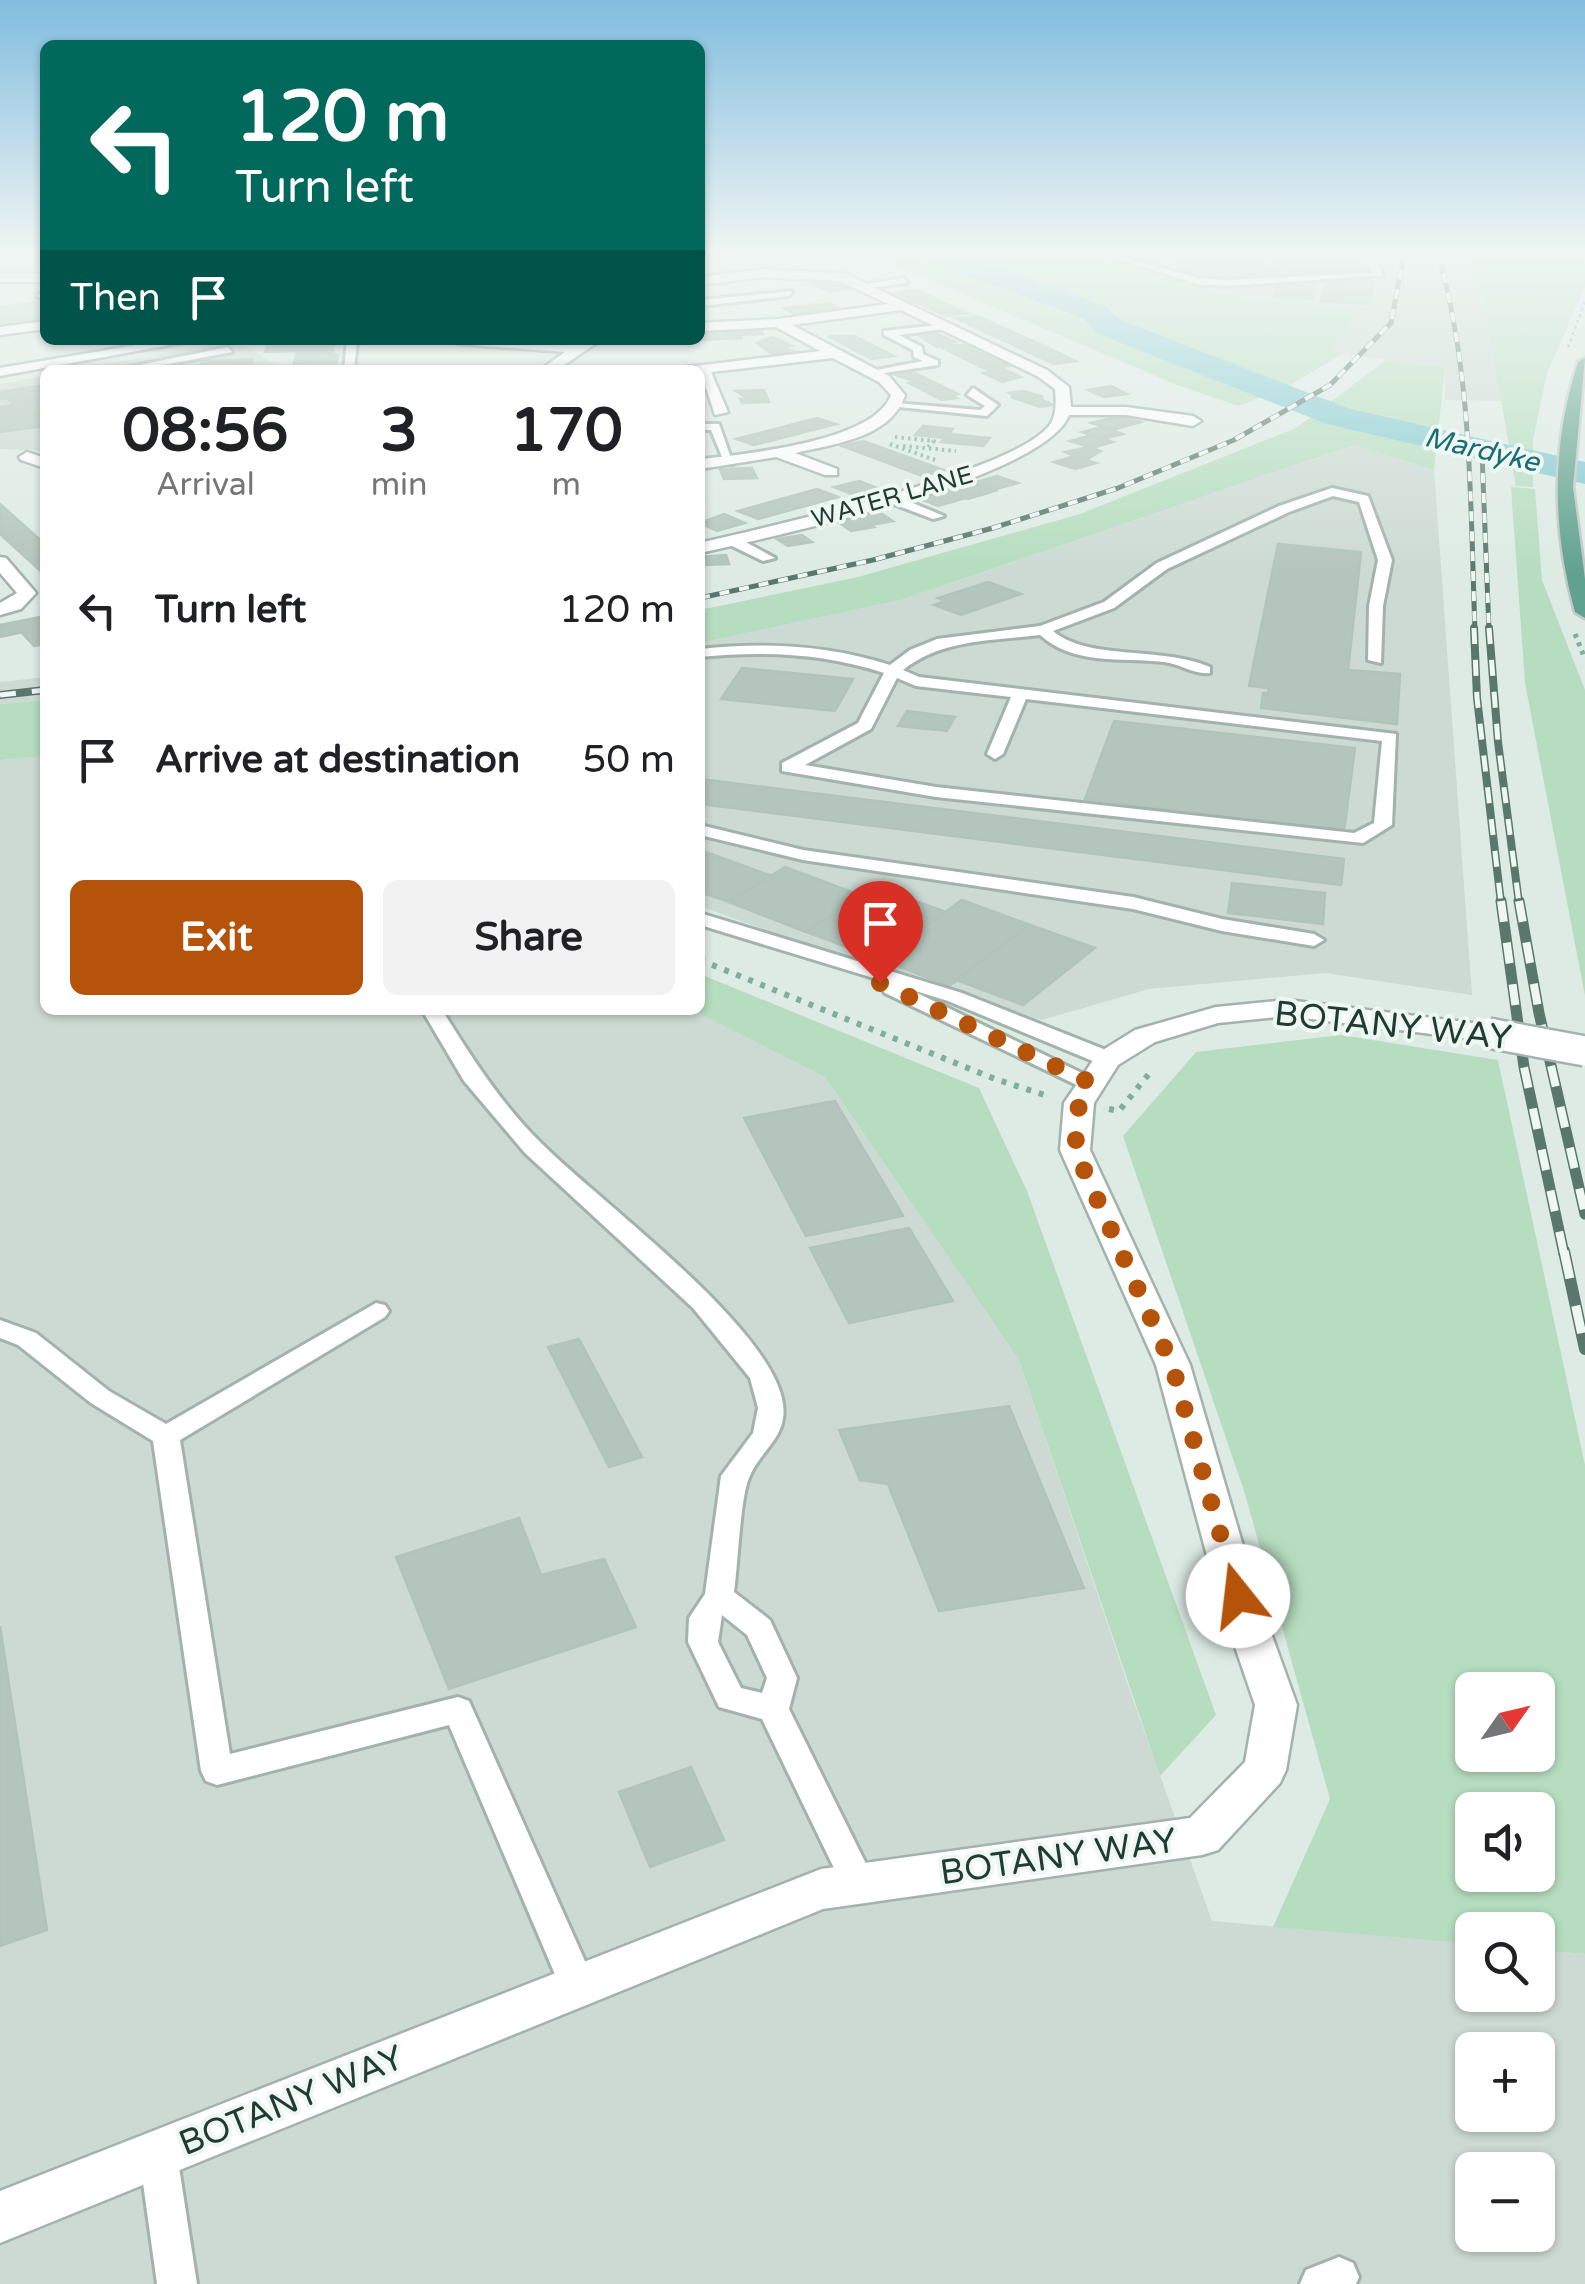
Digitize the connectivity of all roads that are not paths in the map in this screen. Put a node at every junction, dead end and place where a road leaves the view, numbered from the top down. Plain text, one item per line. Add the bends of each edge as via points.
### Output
1 (71, 361) edge
2 (159, 361) edge
3 (173, 361) edge
4 (774, 361) edge
5 (850, 361) edge
6 (929, 361) edge
7 (1011, 361) edge
8 (162, 362) junction
9 (1585, 362) edge
10 (44, 365) edge
11 (146, 365) edge
12 (40, 366) edge
13 (705, 369) edge
14 (1, 372) edge
15 (872, 372) junction
16 (1582, 382) edge
17 (705, 385) edge
18 (973, 391) dead end
19 (895, 406) junction
20 (1062, 411) junction
21 (720, 412) dead end
22 (1211, 413) dead end
23 (1193, 421) junction
24 (705, 427) edge
25 (1176, 429) dead end
26 (777, 452) junction
27 (28, 457) dead end
28 (40, 461) edge
29 (729, 461) junction
30 (705, 463) edge
31 (831, 472) dead end
32 (887, 497) junction
33 (938, 516) dead end
34 (733, 540) junction
35 (705, 547) edge
36 (768, 558) dead end
37 (0, 562) edge
38 (0, 608) edge
39 (1585, 612) edge
40 (1043, 630) junction
41 (705, 652) edge
42 (1376, 660) dead end
43 (894, 670) junction
44 (1204, 670) dead end
45 (1020, 695) junction
46 (995, 754) dead end
47 (705, 831) edge
48 (705, 921) edge
49 (1314, 940) dead end
50 (854, 969) junction
51 (435, 1015) edge
52 (1585, 1051) edge
53 (1098, 1071) junction
54 (376, 1311) dead end
55 (0, 1328) edge
56 (166, 1436) junction
57 (719, 1596) junction
58 (772, 1708) junction
59 (858, 1882) junction
60 (578, 1986) junction
61 (158, 2154) junction
62 (0, 2217) edge
63 (176, 2284) edge

1 - 10 street
2 - 8 lane
3 - 8 lane
4 - 13 street
5 - 15 street
6 - 15 lane via 934,364
7 - 20 street via 1062,387
8 - 11 lane
9 - 16 main road
12 - 14 street
15 - 19 street via 898,395
16 - 39 main road via 1562,488 1567,543
17 - 21 street
18 - 19 lane via 992,404 983,414
19 - 26 street via 886,418 856,431
20 - 23 street via 1126,410
20 - 32 street, WATER LANE via 1054,431 1001,464
22 - 23 street
23 - 25 street
24 - 29 lane via 715,426
26 - 29 street
26 - 31 street
27 - 28 street
29 - 30 street
32 - 33 lane
32 - 34 street, WATER LANE
34 - 35 street, WATER LANE
34 - 36 lane
37 - 38 street via 27,593
40 - 42 lane via 1109,605 1162,566 1215,540 1332,492 1364,499 1384,560
40 - 43 lane via 942,642
40 - 44 lane via 1059,647 1184,661
41 - 43 lane via 759,646 868,660
43 - 45 lane via 916,682
43 - 45 lane via 864,726 788,767 936,792 1358,839 1384,825 1390,738
45 - 46 lane
47 - 49 lane via 803,855 1133,904
48 - 50 lane
50 - 53 lane via 932,1011
50 - 53 lane via 954,998
51 - 57 lane via 472,1076 534,1148 702,1302 763,1376 770,1408 766,1435 735,1476
52 - 53 street, BOTANY WAY, bridge via 1286,1008 1216,1015 1146,1036
53 - 59 street, BOTANY WAY via 1079,1103 1075,1150 1172,1365 1276,1705 1265,1770 1202,1836
54 - 56 lane
55 - 56 lane via 28,1339 100,1397
56 - 60 lane via 217,1770 458,1710
57 - 58 lane via 760,1628 782,1678
57 - 58 lane via 704,1618 702,1642 730,1698
58 - 59 lane
59 - 60 street, BOTANY WAY via 821,1889
60 - 61 street, BOTANY WAY
61 - 62 street, BOTANY WAY
61 - 63 lane

